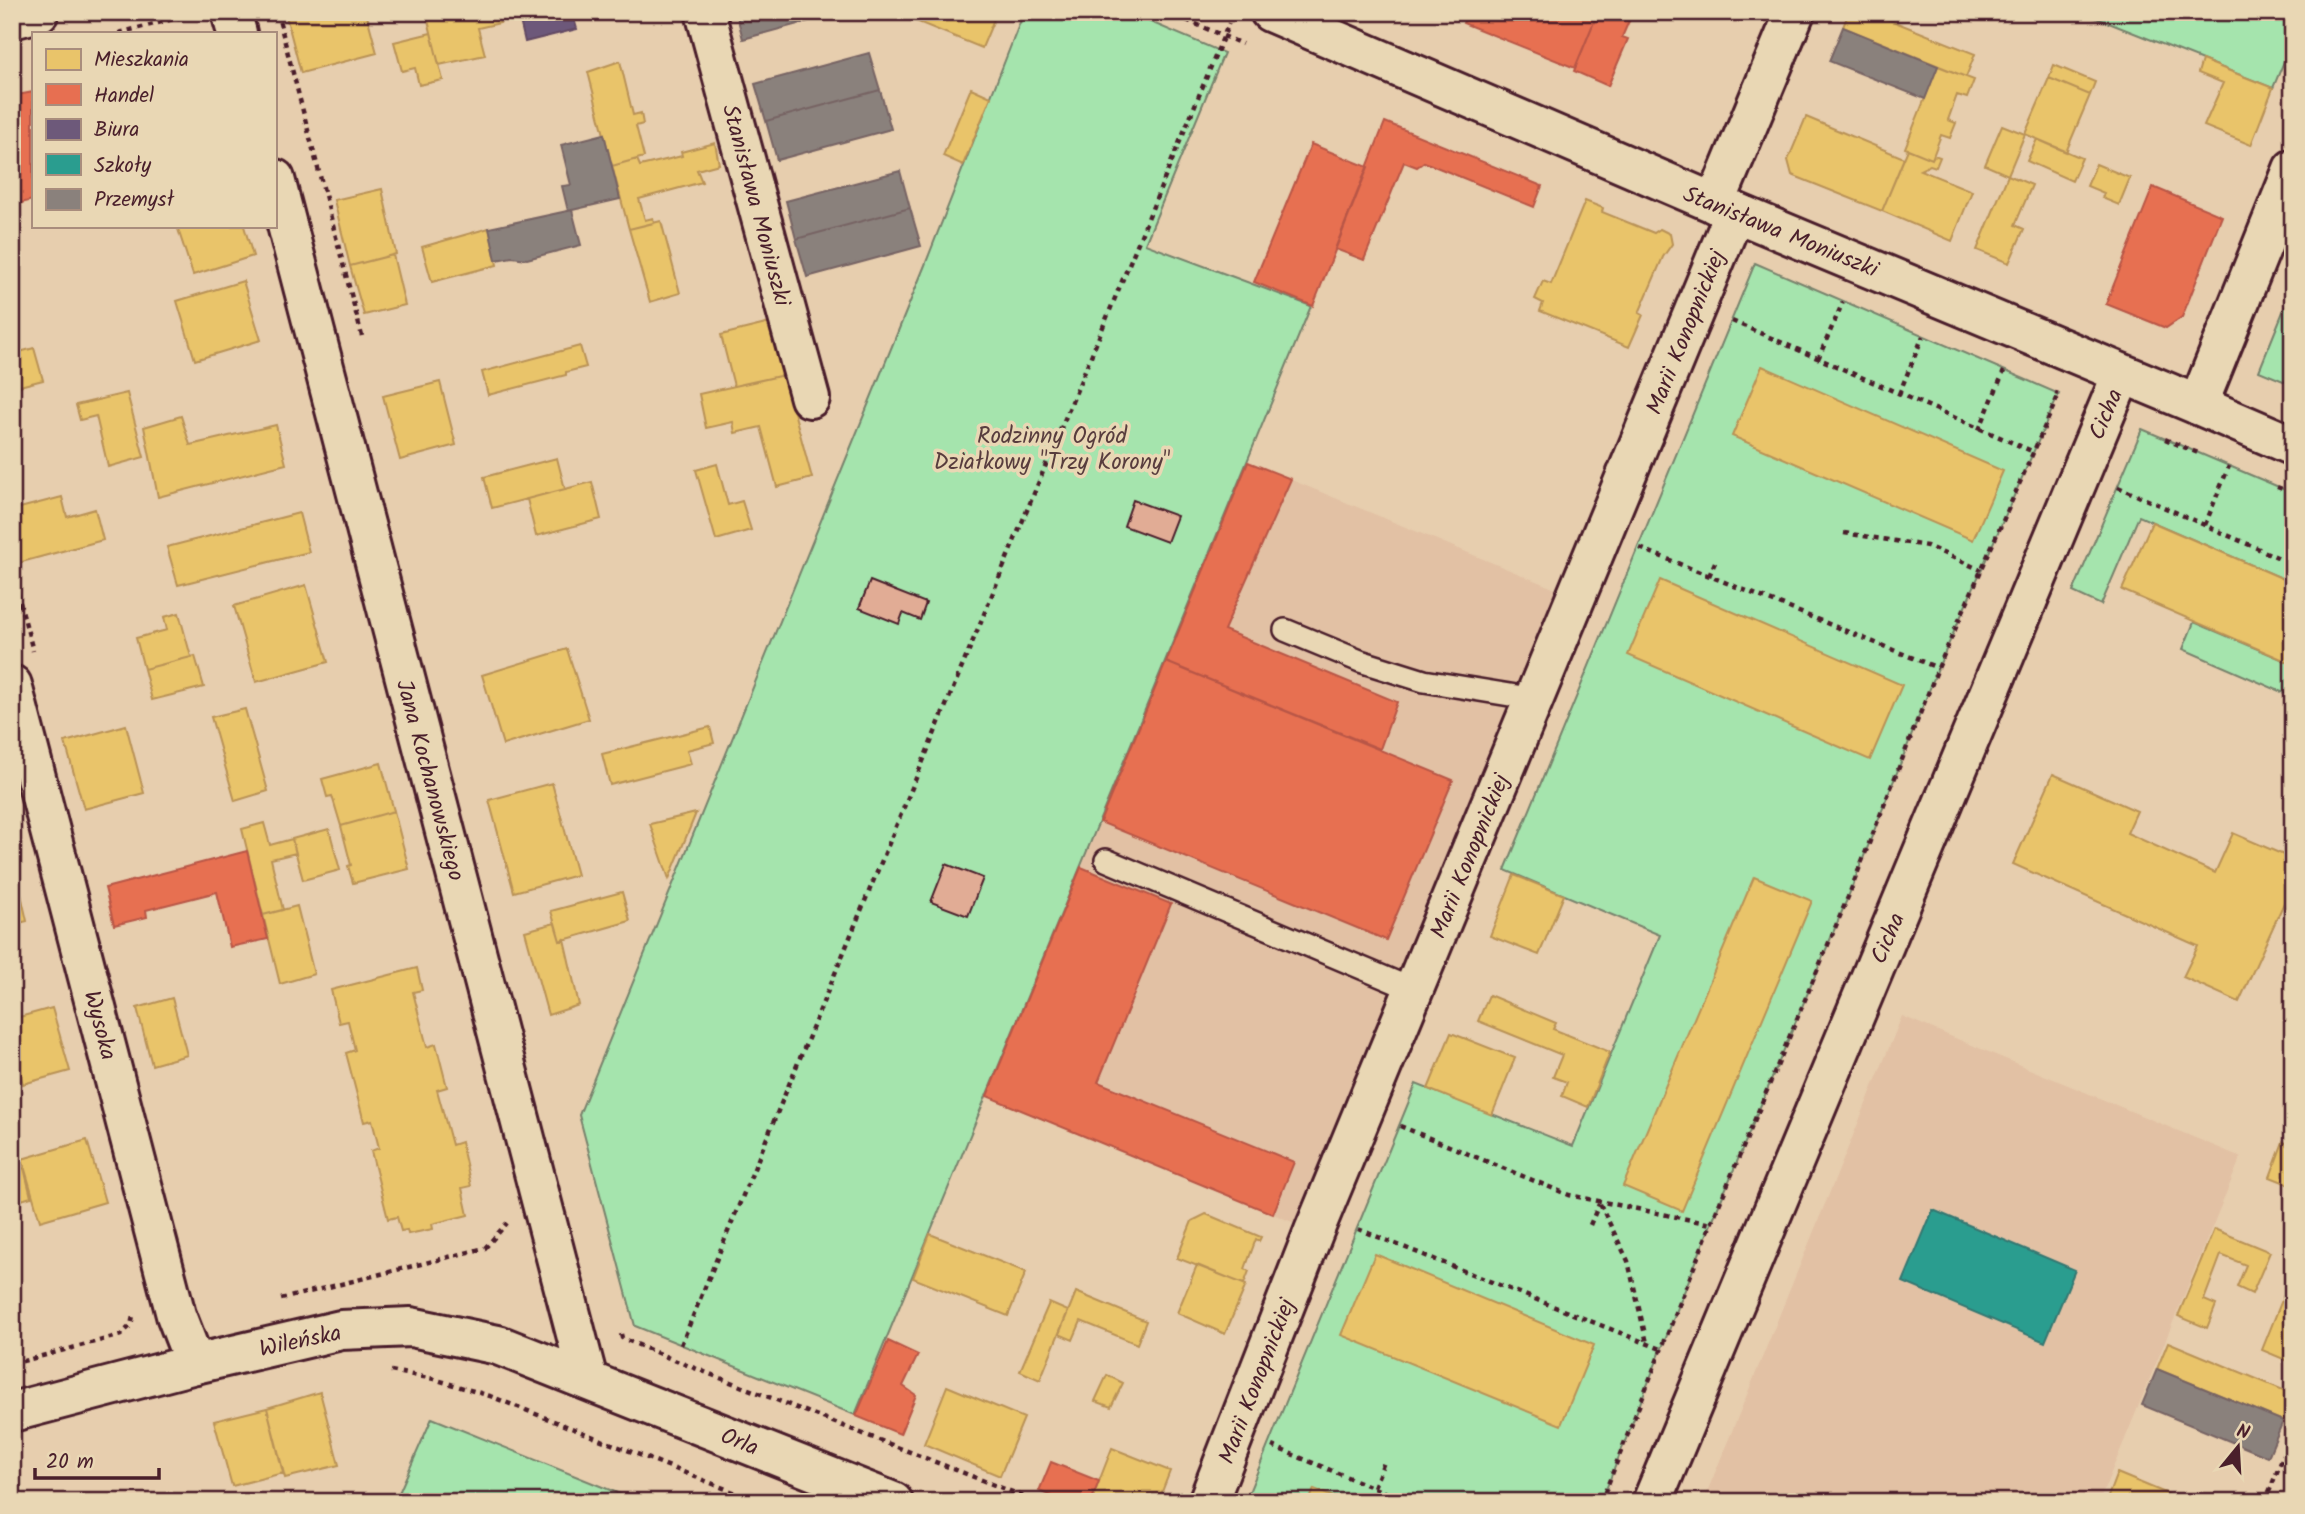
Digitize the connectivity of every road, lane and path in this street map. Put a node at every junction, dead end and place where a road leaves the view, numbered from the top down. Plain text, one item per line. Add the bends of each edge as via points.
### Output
1 (39, 12) edge
2 (231, 12) edge
3 (277, 12) edge
4 (705, 12) edge
5 (1234, 12) edge
6 (1270, 12) edge
7 (1795, 12) edge
8 (197, 13) edge
9 (12, 19) edge
10 (123, 32) edge
11 (237, 32) edge
12 (2293, 169) edge
13 (276, 183) edge
14 (1725, 208) junction
15 (1843, 302) dead end
16 (1732, 321) dead end
17 (1923, 336) dead end
18 (365, 351) dead end
19 (1818, 359) junction
20 (2004, 371) dead end
21 (2122, 374) junction
22 (1899, 394) junction
23 (2059, 394) dead end
24 (810, 398) dead end
25 (2198, 405) junction
26 (1979, 430) junction
27 (2293, 446) edge
28 (2034, 452) junction
29 (2229, 466) dead end
30 (2107, 483) dead end
31 (2205, 525) junction
32 (1844, 533) dead end
33 (1639, 547) dead end
34 (1716, 560) dead end
35 (2293, 564) edge
36 (1981, 570) junction
37 (1709, 576) junction
38 (1285, 630) dead end
39 (1938, 668) junction
40 (12, 685) edge
41 (1534, 699) junction
42 (1106, 860) dead end
43 (1414, 990) junction
44 (1399, 1125) dead end
45 (1599, 1203) junction
46 (509, 1221) dead end
47 (1711, 1224) junction
48 (1590, 1226) dead end
49 (1358, 1229) dead end
50 (269, 1302) dead end
51 (134, 1307) dead end
52 (619, 1325) dead end
53 (1647, 1343) junction
54 (681, 1345) dead end
55 (1661, 1349) junction
56 (12, 1364) edge
57 (195, 1364) junction
58 (383, 1369) dead end
59 (588, 1380) junction
60 (12, 1412) edge
61 (2293, 1432) edge
62 (1270, 1445) dead end
63 (1384, 1462) dead end
64 (1374, 1487) junction
65 (614, 1492) dead end
66 (1459, 1493) dead end
67 (611, 1502) edge
68 (759, 1502) edge
69 (893, 1502) edge
70 (1038, 1502) edge
71 (1208, 1502) edge
72 (1408, 1502) edge
73 (1456, 1502) edge
74 (1601, 1502) edge
75 (1652, 1502) edge
76 (2265, 1502) edge

1 - 9 street
2 - 11 street
3 - 18 path
4 - 24 street, Stanisława Moniuszki
5 - 54 path
6 - 14 street, Stanisława Moniuszki
7 - 14 street, Marii Konopnickiej
8 - 10 path
12 - 25 street
13 - 59 street, Jana Kochanowskiego
14 - 21 street, Stanisława Moniuszki
14 - 41 street, Marii Konopnickiej
15 - 19 path
16 - 19 path
17 - 22 path
19 - 22 path
20 - 26 path
21 - 25 street, Stanisława Moniuszki
21 - 75 street, Cicha
22 - 26 path
23 - 28 path
25 - 27 street, Stanisława Moniuszki
26 - 28 path
28 - 36 path
29 - 31 path
30 - 31 path
31 - 35 path
32 - 36 path via 1927,546
33 - 37 path
34 - 37 path
36 - 39 path
37 - 39 path
38 - 41 lane via 1424,681
39 - 47 path
40 - 57 street, Wysoka via 176,1315
41 - 43 street, Marii Konopnickiej
42 - 43 lane
43 - 71 street, Marii Konopnickiej
44 - 45 path
45 - 47 path
45 - 48 path
45 - 53 path via 1628,1261
46 - 50 path via 485,1248
47 - 55 path
49 - 53 path
51 - 56 path via 131,1325 121,1335
52 - 70 path via 622,1338 633,1343
53 - 55 path
55 - 74 path
57 - 59 street, Wileńska via 341,1330 411,1327 498,1345
57 - 60 street, Wileńska
58 - 68 path via 490,1396
59 - 69 street, Orla
61 - 76 path
62 - 64 path
63 - 64 path
64 - 72 path
65 - 67 path
66 - 73 path

